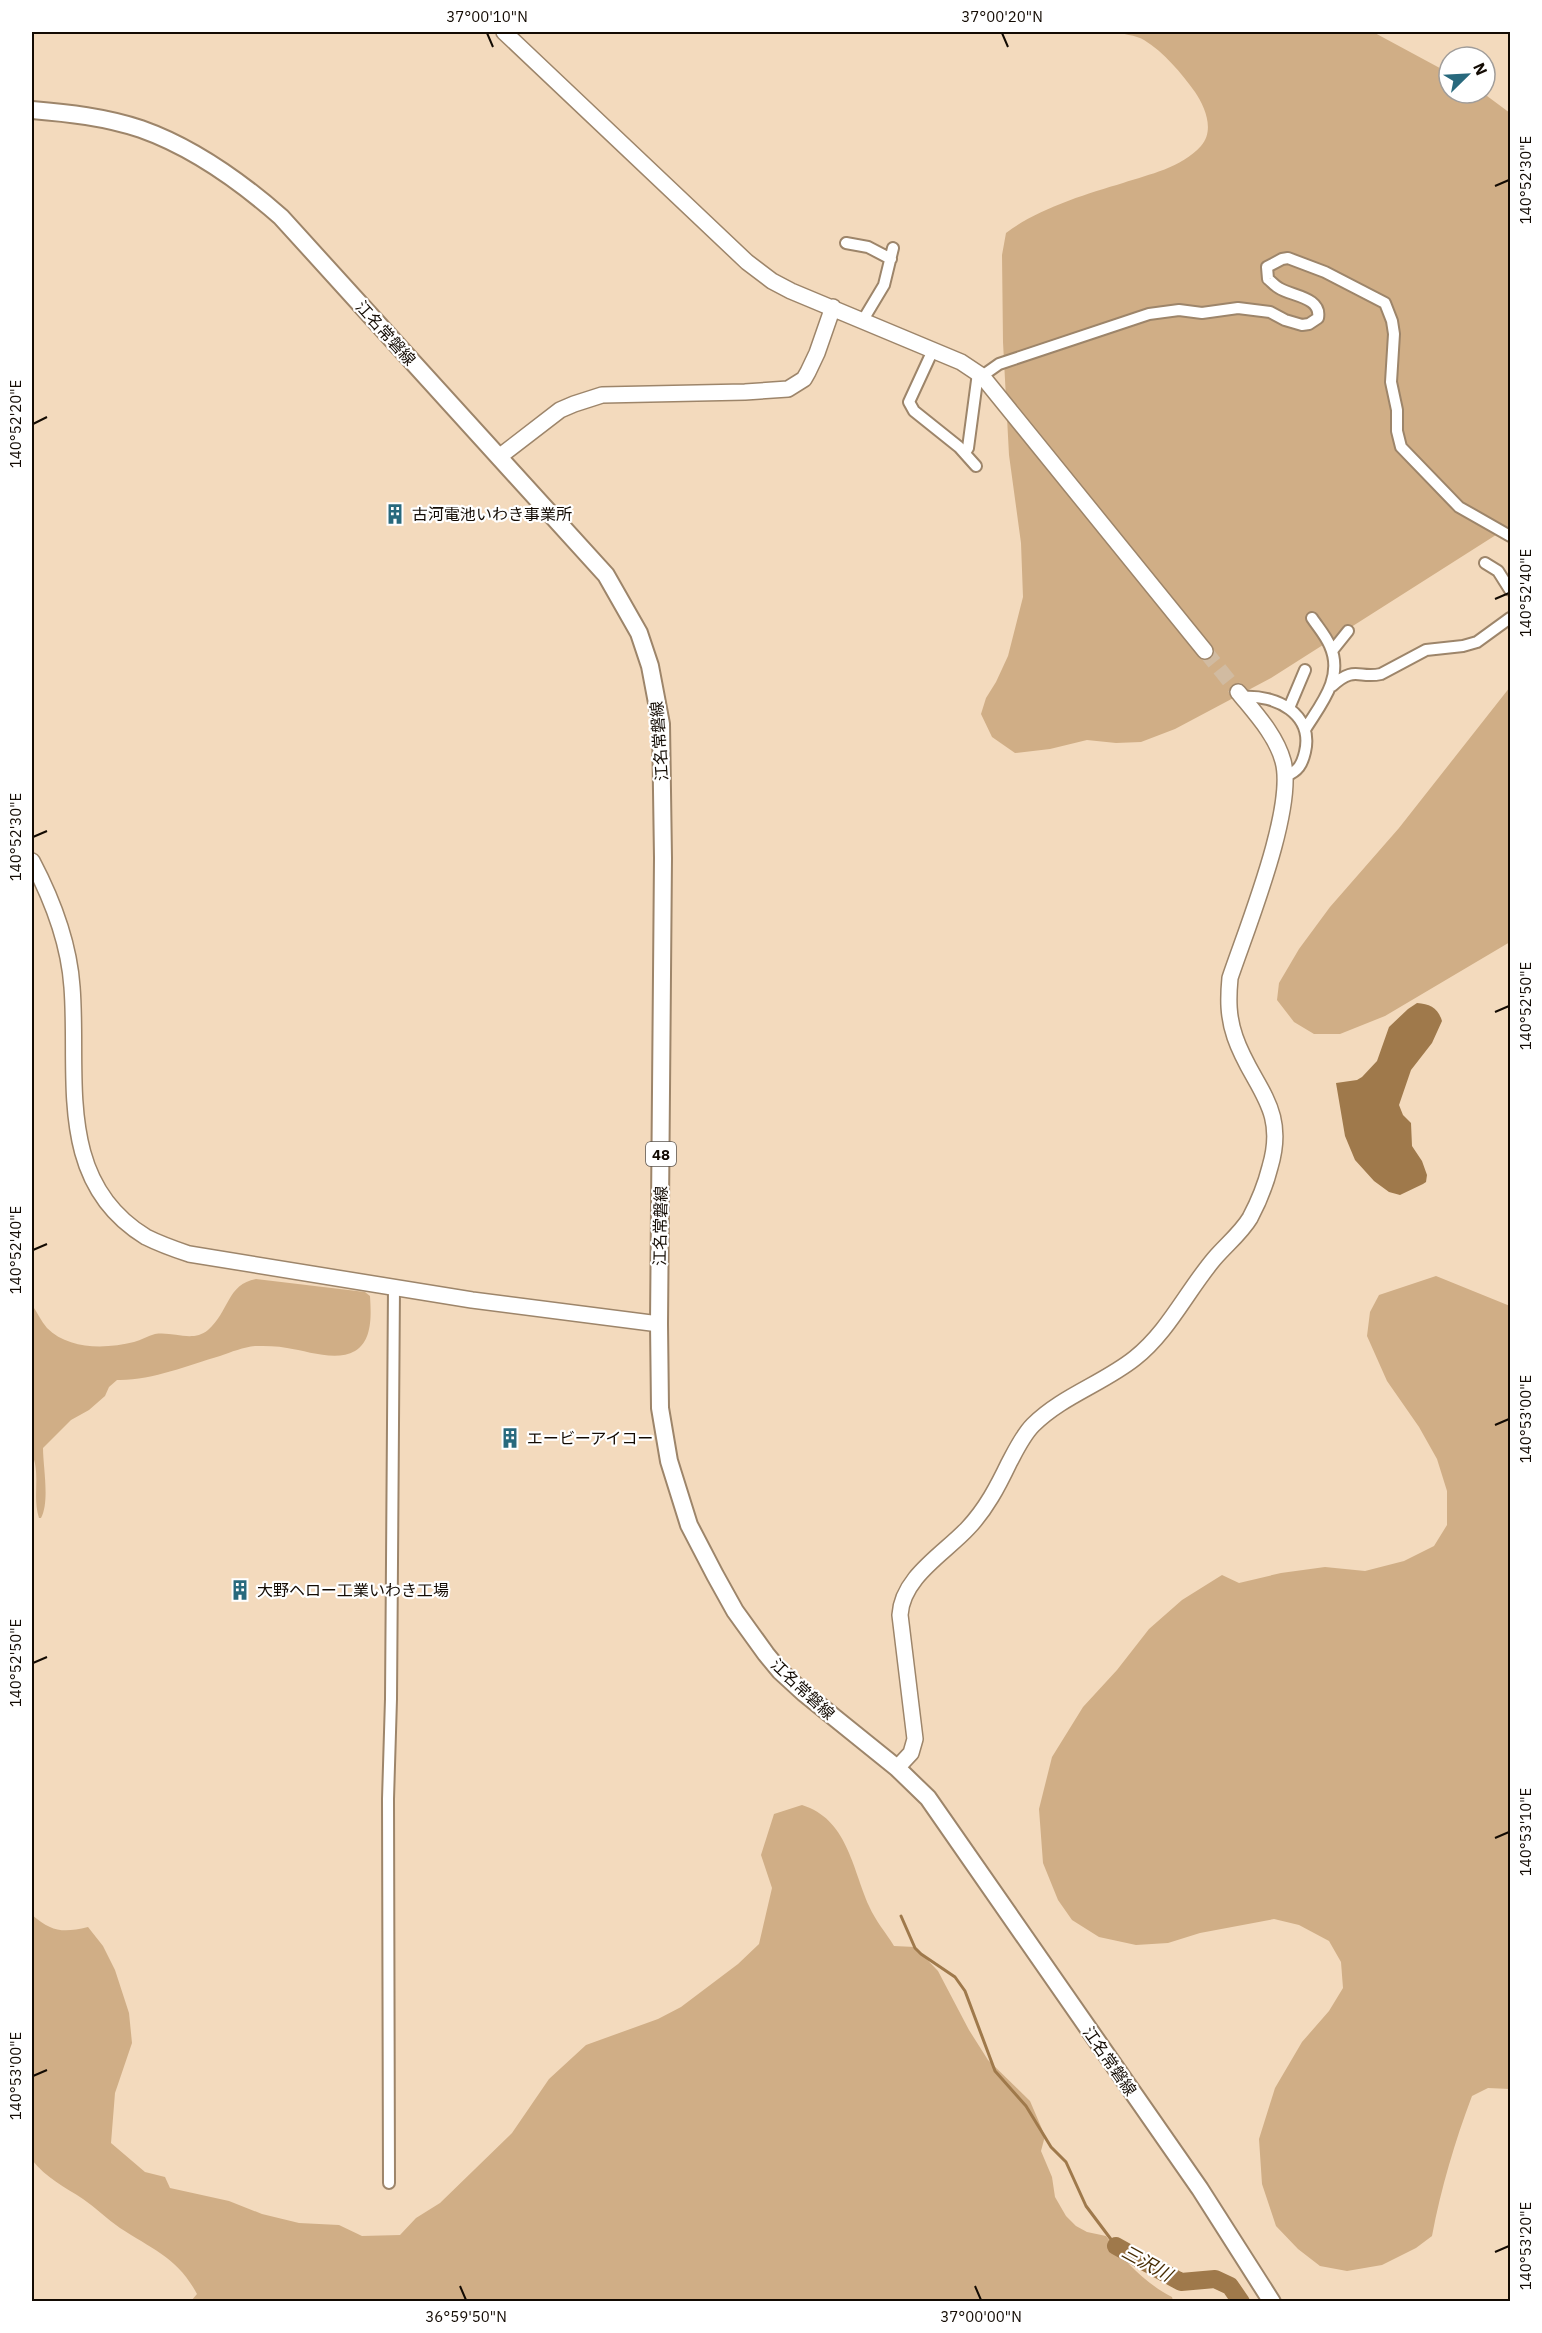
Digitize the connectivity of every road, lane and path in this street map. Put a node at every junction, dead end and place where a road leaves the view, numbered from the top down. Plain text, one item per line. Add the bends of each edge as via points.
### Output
1 (504, 32) edge
2 (32, 110) edge
3 (846, 243) dead end
4 (833, 307) junction
5 (863, 320) junction
6 (933, 350) junction
7 (980, 374) junction
8 (965, 453) junction
9 (499, 457) junction
10 (976, 466) dead end
11 (1510, 536) edge
12 (1485, 563) dead end
13 (1510, 591) edge
14 (1312, 618) dead end
15 (1510, 618) edge
16 (1348, 631) dead end
17 (1205, 651) tunnel mouth
18 (1332, 651) junction
19 (1305, 670) dead end
20 (1332, 686) junction
21 (1240, 694) joint
22 (1289, 708) junction
23 (1306, 728) junction
24 (1286, 776) junction
25 (32, 861) edge
26 (394, 1287) junction
27 (659, 1324) junction
28 (897, 1768) junction
29 (388, 2183) dead end
30 (1272, 2301) edge

1 - 4 street via 747,262 791,291
2 - 9 main road, 江名常磐線 / 48 via 78,114 141,129 179,146 250,190 281,217
3 - 5 street via 892,253 884,285
4 - 5 street
4 - 9 street via 808,372 788,389 602,396 560,410
5 - 6 street
6 - 7 street
6 - 8 street via 909,402 914,411
7 - 8 street
7 - 11 street via 999,364 1149,314 1247,308 1309,324 1318,318 1316,305 1280,289 1268,279 1267,267 1288,258 1385,303 1394,334 1390,382 1401,447 1459,507
7 - 17 street
8 - 10 street
9 - 27 main road, 江名常磐線 / 48 via 606,575 639,633 657,697 663,858
12 - 13 street via 1498,571
14 - 18 street
15 - 20 street via 1470,645 1426,650 1381,674 1353,673
16 - 18 street
18 - 20 street
19 - 22 street
20 - 23 street
21 - 22 street
21 - 24 street via 1276,744
22 - 23 street
23 - 24 street via 1308,738 1301,766
24 - 28 street via 1275,842 1230,978 1228,995 1236,1038 1267,1099 1276,1130 1270,1170 1250,1218 1214,1259 1153,1343 1031,1427 993,1496 904,1596 900,1615 915,1739 911,1753
25 - 26 street via 60,928 72,985 78,1140 88,1173 113,1208 145,1236 189,1254
26 - 27 street
26 - 29 street
27 - 28 main road, 江名常磐線 / 48 via 660,1408 669,1461 690,1525 715,1575 735,1611 780,1671
28 - 30 main road, 江名常磐線 / 48 via 928,1798 1200,2189

